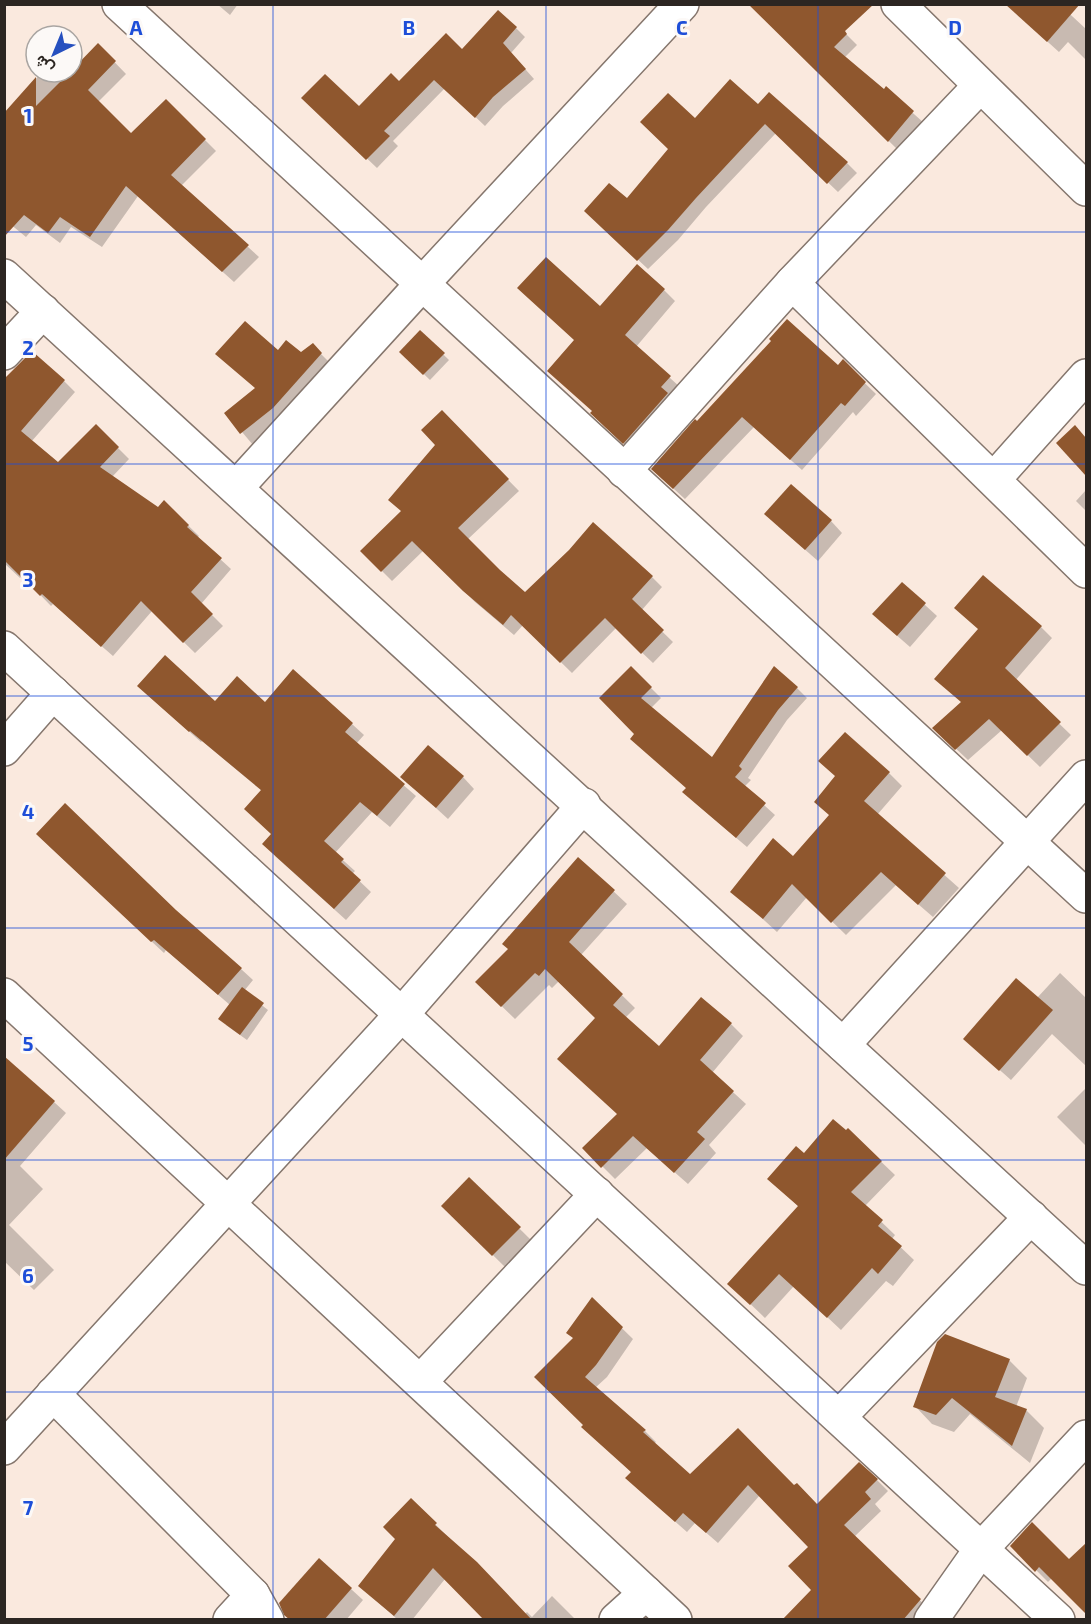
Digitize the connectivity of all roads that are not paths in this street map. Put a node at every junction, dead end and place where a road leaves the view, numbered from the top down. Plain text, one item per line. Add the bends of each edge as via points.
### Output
1 (119, 4) edge
2 (682, 4) edge
3 (898, 4) edge
4 (980, 86) junction
5 (1086, 189) edge
6 (4, 276) edge
7 (422, 284) junction
8 (792, 284) junction
9 (43, 311) junction
10 (4, 353) edge
11 (1086, 376) edge
12 (624, 471) junction
13 (994, 478) junction
14 (236, 488) junction
15 (1086, 571) edge
16 (4, 648) edge
17 (53, 693) junction
18 (4, 749) edge
19 (1086, 777) edge
20 (584, 805) junction
21 (1026, 842) junction
22 (1086, 896) edge
23 (4, 995) edge
24 (402, 1014) junction
25 (843, 1045) junction
26 (597, 1194) junction
27 (228, 1204) junction
28 (1031, 1217) junction
29 (1086, 1268) edge
30 (420, 1382) junction
31 (53, 1394) junction
32 (838, 1417) junction
33 (1086, 1437) edge
34 (4, 1448) edge
35 (981, 1549) junction
36 (646, 1593) junction
37 (260, 1607) edge
38 (230, 1620) edge
39 (616, 1620) edge
40 (675, 1620) edge
41 (931, 1620) edge
42 (1058, 1620) edge

1 - 7 street
2 - 7 street
3 - 4 street
4 - 5 street
4 - 8 street
6 - 9 street
7 - 12 street
7 - 14 street
8 - 12 street
8 - 13 street
9 - 10 street
9 - 14 street
11 - 13 street
12 - 21 street
13 - 15 street
14 - 20 street
16 - 17 street
17 - 18 street
17 - 24 street
19 - 21 street
20 - 24 street
20 - 25 street
21 - 22 street
21 - 25 street
23 - 27 street
24 - 26 street
24 - 27 street
25 - 28 street
26 - 30 street
26 - 32 street
27 - 30 street
27 - 31 street
28 - 29 street
28 - 32 street
30 - 36 street
31 - 34 street
31 - 37 street
32 - 35 street
33 - 35 street
35 - 41 street
35 - 42 street
36 - 39 street
36 - 40 street
37 - 38 street

